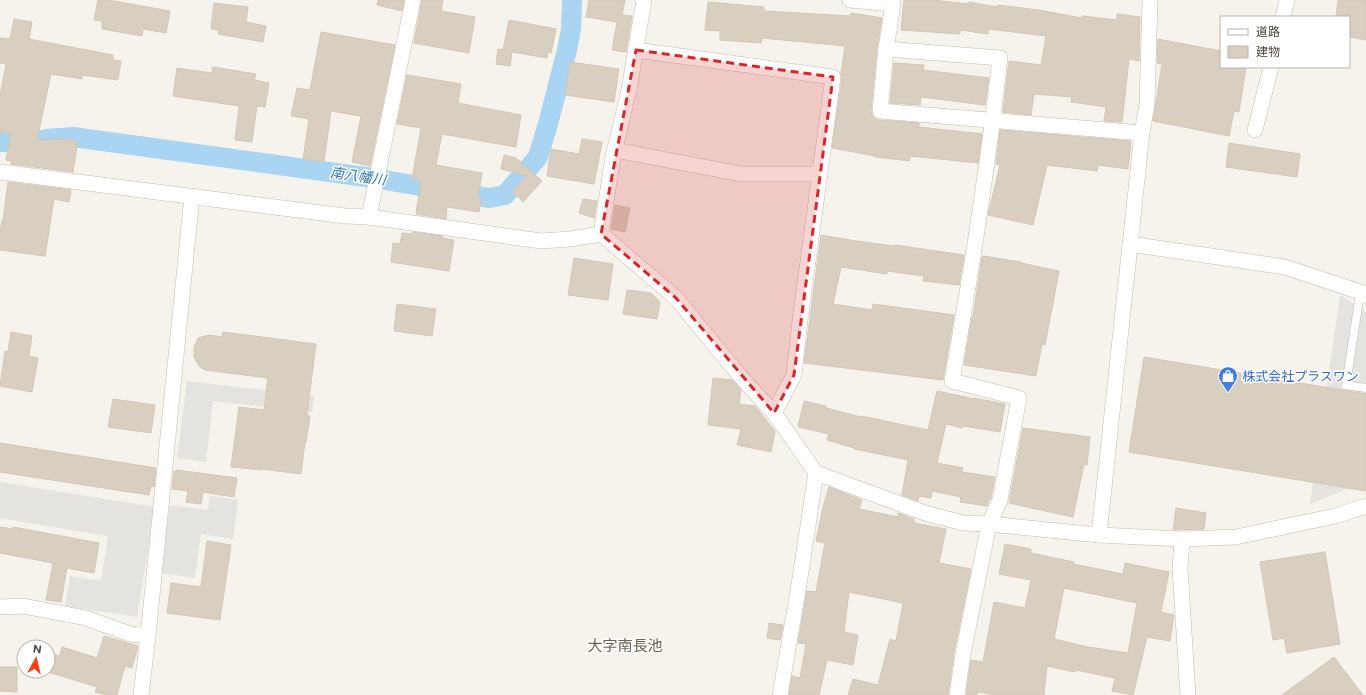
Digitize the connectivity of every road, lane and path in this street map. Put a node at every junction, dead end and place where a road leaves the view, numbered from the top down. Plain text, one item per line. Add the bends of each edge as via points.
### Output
1 (413, 0) edge
2 (644, 0) edge
3 (850, 0) edge
4 (1150, 0) edge
5 (1287, 0) edge
6 (1283, 16) edge
7 (886, 49) junction
8 (636, 50) junction
9 (1270, 68) edge
10 (993, 121) junction
11 (1255, 130) dead end
12 (1142, 133) junction
13 (615, 150) junction
14 (0, 172) edge
15 (820, 174) junction
16 (192, 196) junction
17 (369, 217) junction
18 (601, 234) junction
19 (1130, 244) junction
20 (1366, 294) edge
21 (1366, 298) edge
22 (1366, 388) edge
23 (774, 413) junction
24 (816, 473) junction
25 (1366, 498) edge
26 (1366, 506) edge
27 (1335, 516) junction
28 (989, 524) junction
29 (1099, 535) junction
30 (1182, 539) junction
31 (0, 607) edge
32 (148, 636) junction
33 (140, 695) edge
34 (780, 695) edge
35 (957, 695) edge
36 (1188, 695) edge

1 - 17 street
2 - 8 street
3 - 7 street via 893,4
4 - 12 street via 1147,104
5 - 6 street
7 - 10 street via 880,111
7 - 10 street via 1000,58
8 - 13 street
8 - 15 street via 833,76
9 - 11 street
10 - 12 street
10 - 28 street via 974,256 952,381 1019,398 1000,500
12 - 19 street
13 - 15 street via 741,174
13 - 18 street
14 - 16 street
15 - 23 street via 794,375
16 - 17 street
16 - 32 street
17 - 18 street via 541,241
18 - 23 street via 676,298
19 - 20 street via 1285,267
19 - 29 street
21 - 22 lane via 1359,300 1346,384
23 - 24 street
24 - 28 street via 925,513 963,523
24 - 34 street
25 - 27 lane
26 - 27 street
27 - 30 street via 1236,537
28 - 29 street
28 - 35 street
29 - 30 street
30 - 36 street via 1180,569
31 - 32 street via 23,606 86,618 130,634
32 - 33 street

